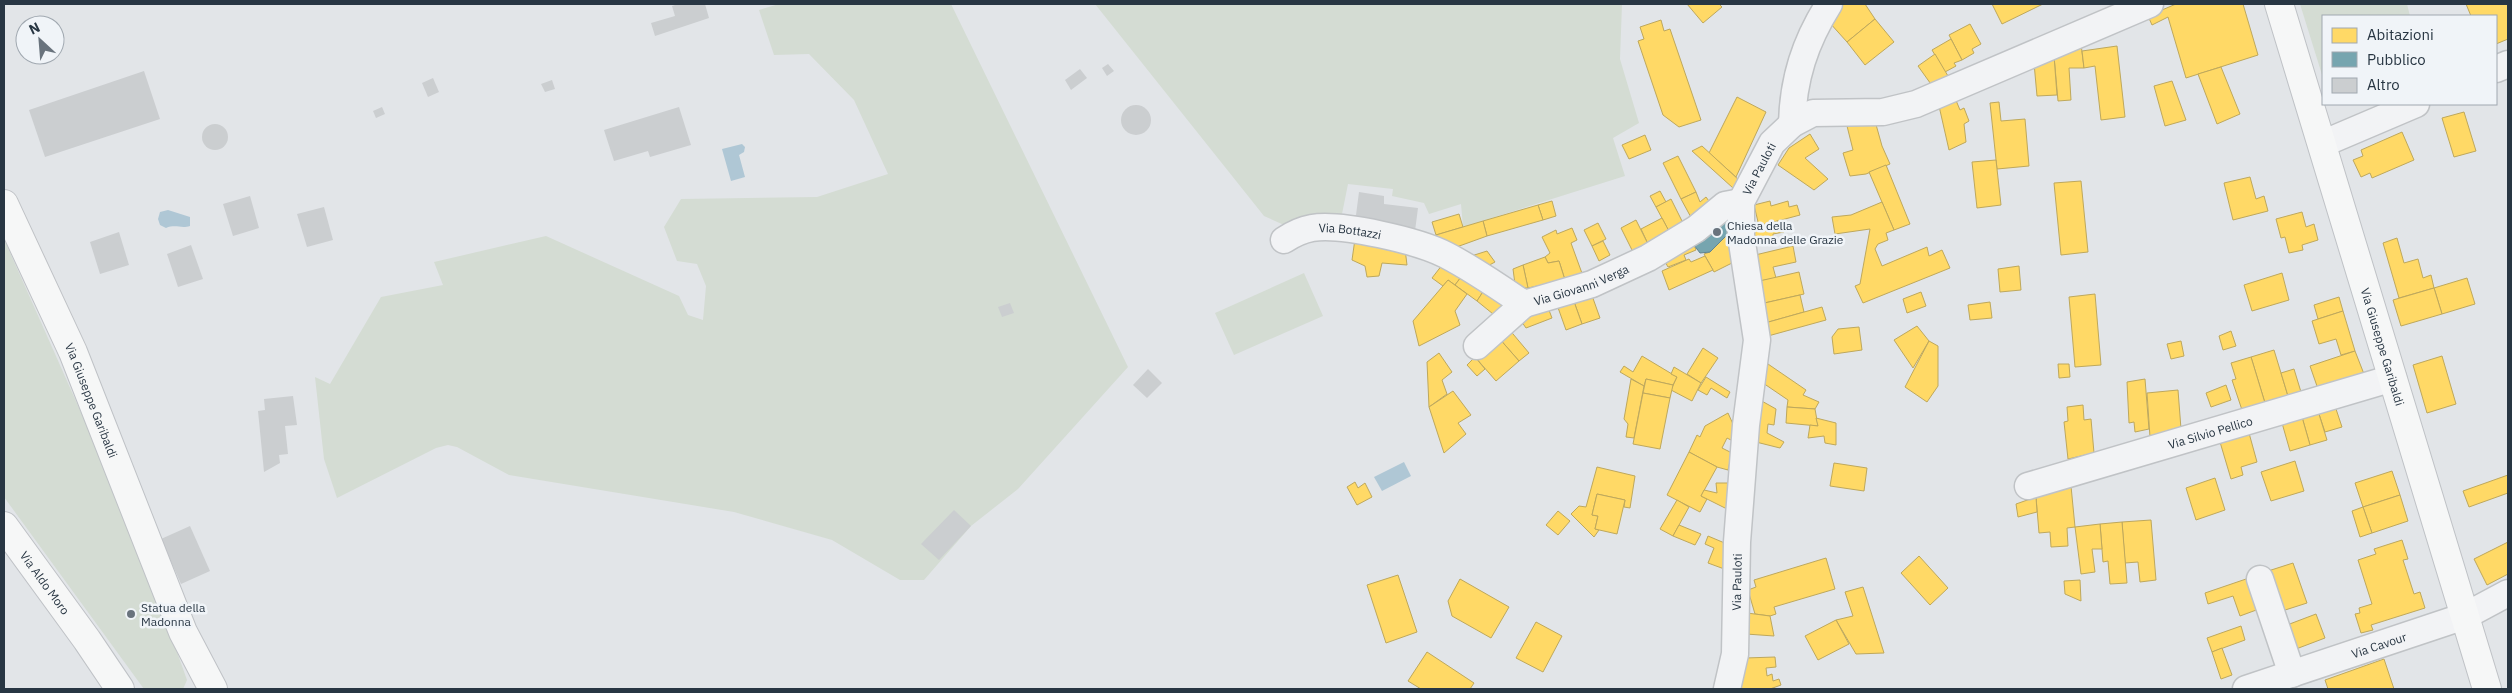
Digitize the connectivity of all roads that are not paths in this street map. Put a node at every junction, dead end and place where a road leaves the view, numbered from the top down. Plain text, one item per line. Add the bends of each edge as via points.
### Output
1 (1828, 4) edge
2 (2150, 4) edge
3 (2279, 4) edge
4 (2414, 105) edge
5 (1792, 124) junction
6 (2322, 144) junction
7 (1741, 202) junction
8 (4, 204) edge
9 (1284, 240) dead end
10 (1418, 243) joint
11 (1524, 304) junction
12 (1477, 346) dead end
13 (2393, 378) junction
14 (2028, 486) dead end
15 (4, 526) edge
16 (2260, 579) dead end
17 (2508, 593) edge
18 (171, 602) junction
19 (2465, 616) junction
20 (87, 640) junction
21 (2292, 674) junction
22 (120, 689) edge
23 (133, 689) edge
24 (191, 689) edge
25 (213, 689) edge
26 (1727, 689) edge
27 (2246, 689) edge
28 (2487, 689) edge

1 - 5 street via 1807,42 1793,96
2 - 5 street, Via Pauloti via 1916,104 1883,112 1813,113
3 - 6 main road, Via Giuseppe Garibaldi
4 - 6 street
5 - 7 street, Via Pauloti via 1772,143
6 - 13 main road, Via Giuseppe Garibaldi
7 - 11 street, Via Giovanni Verga via 1725,204 1696,229 1648,258 1592,284
7 - 26 street, Via Pauloti via 1743,255 1757,340 1746,425 1737,542 1735,654
8 - 18 main road, Via Giuseppe Garibaldi via 73,352
9 - 10 street, Via Bottazzi via 1297,232 1314,228 1352,230
10 - 11 street, Via Giovanni Verga via 1447,255
11 - 12 street
13 - 14 street, Via Silvio Pellico
13 - 19 main road, Via Giuseppe Garibaldi
15 - 20 main road, Via Aldo Moro
16 - 21 street
17 - 19 street, Via Cavour
18 - 24 main road via 192,679
18 - 25 main road
19 - 21 street, Via Cavour
19 - 28 main road, Via Giuseppe Garibaldi
20 - 22 main road
20 - 23 main road
21 - 27 street, Via Cavour

